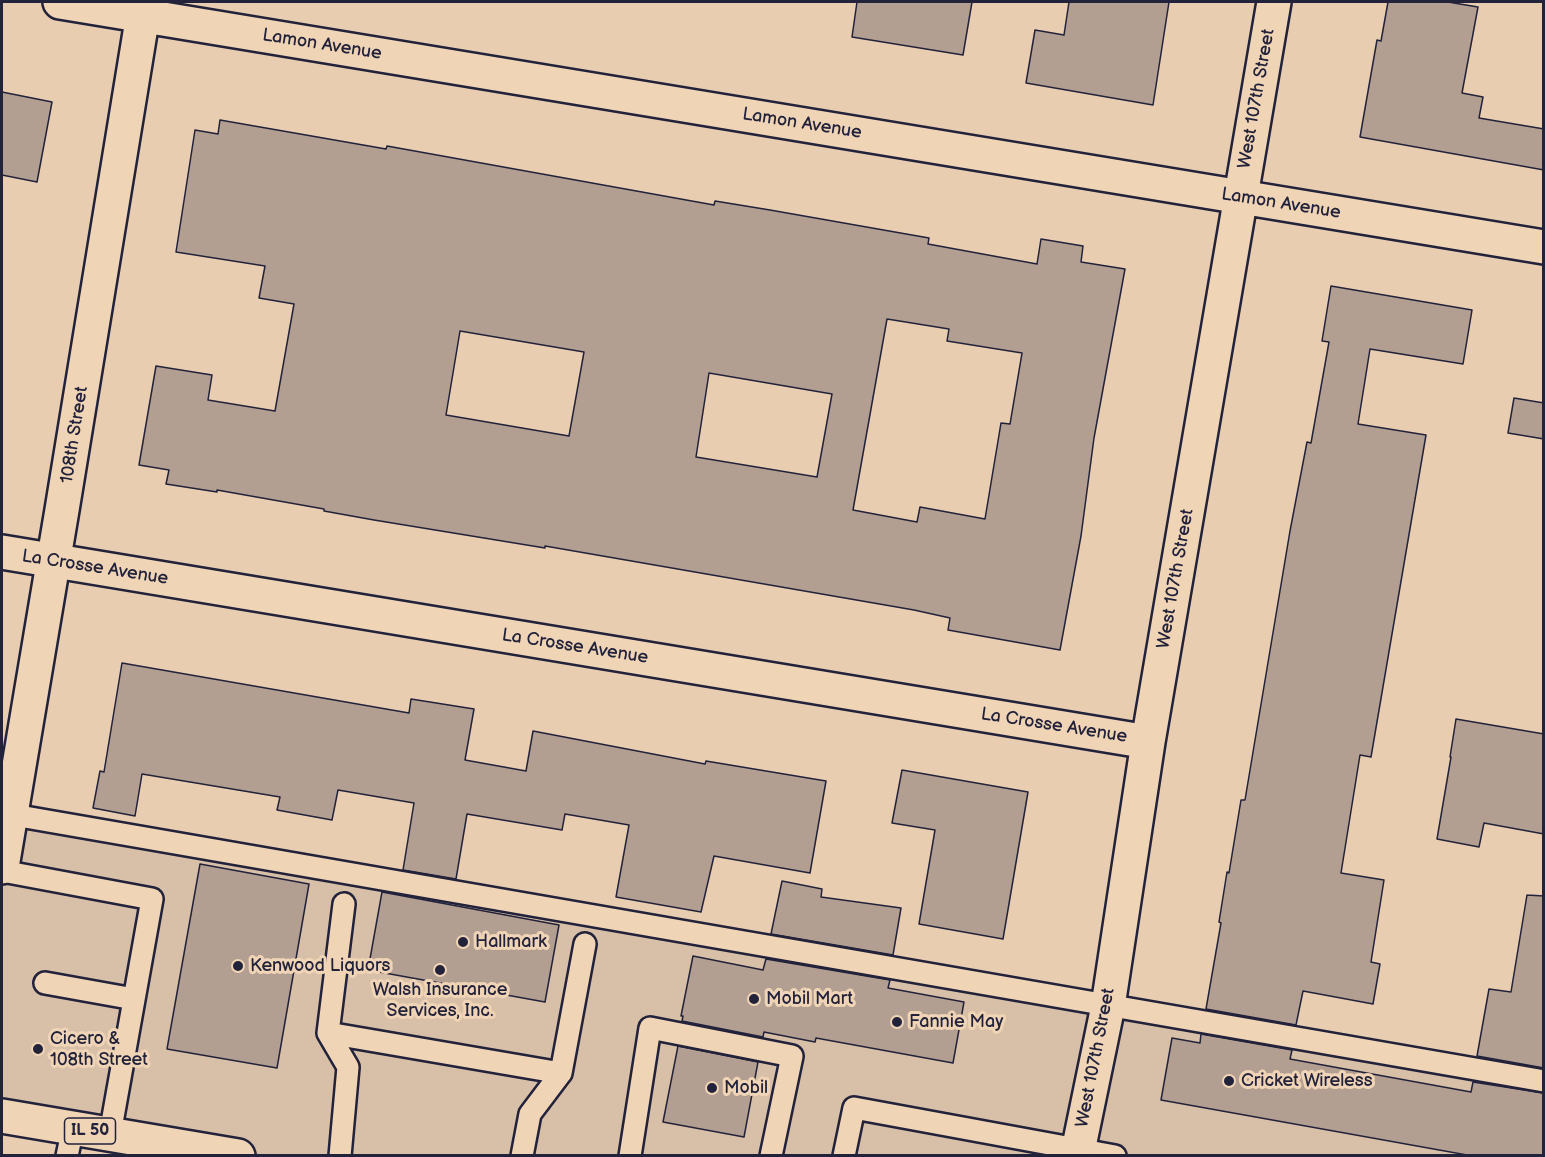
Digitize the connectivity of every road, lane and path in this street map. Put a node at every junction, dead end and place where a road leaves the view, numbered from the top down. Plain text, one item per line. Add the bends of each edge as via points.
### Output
1 (60, 2) edge
2 (1274, 2) edge
3 (144, 8) edge
4 (1240, 197) junction
5 (1544, 248) edge
6 (2, 552) edge
7 (54, 561) junction
8 (1148, 742) junction
9 (6, 814) edge
10 (2, 869) edge
11 (344, 904) dead end
12 (585, 944) dead end
13 (45, 983) dead end
14 (134, 999) junction
15 (1108, 1005) junction
16 (328, 1033) junction
17 (561, 1073) junction
18 (1544, 1081) edge
19 (2, 1116) edge
20 (110, 1134) junction
21 (70, 1142) edge
22 (1078, 1152) edge
23 (238, 1155) edge
24 (340, 1155) edge
25 (522, 1155) edge
26 (630, 1155) edge
27 (771, 1155) edge
28 (844, 1155) edge
29 (1115, 1155) edge

1 - 3 street, Lamon Avenue
2 - 4 street, West 107th Street
3 - 4 street, Lamon Avenue
3 - 7 street, 108th Street
4 - 5 street, Lamon Avenue
4 - 8 street, West 107th Street
6 - 7 street, La Crosse Avenue
7 - 8 street, La Crosse Avenue
7 - 9 street, 108th Street
8 - 15 street, West 107th Street
9 - 10 street, 108th Street
9 - 15 lane
10 - 14 lane via 152,899
11 - 16 lane
12 - 17 lane
13 - 14 lane
14 - 20 lane
15 - 18 lane
15 - 22 street, West 107th Street
16 - 17 lane
16 - 24 lane via 348,1066
17 - 25 lane via 530,1114
19 - 21 street, IL 50
20 - 21 street, IL 50
20 - 23 street, IL 50
22 - 28 lane via 854,1108
22 - 29 lane
26 - 27 lane via 650,1028 792,1056

